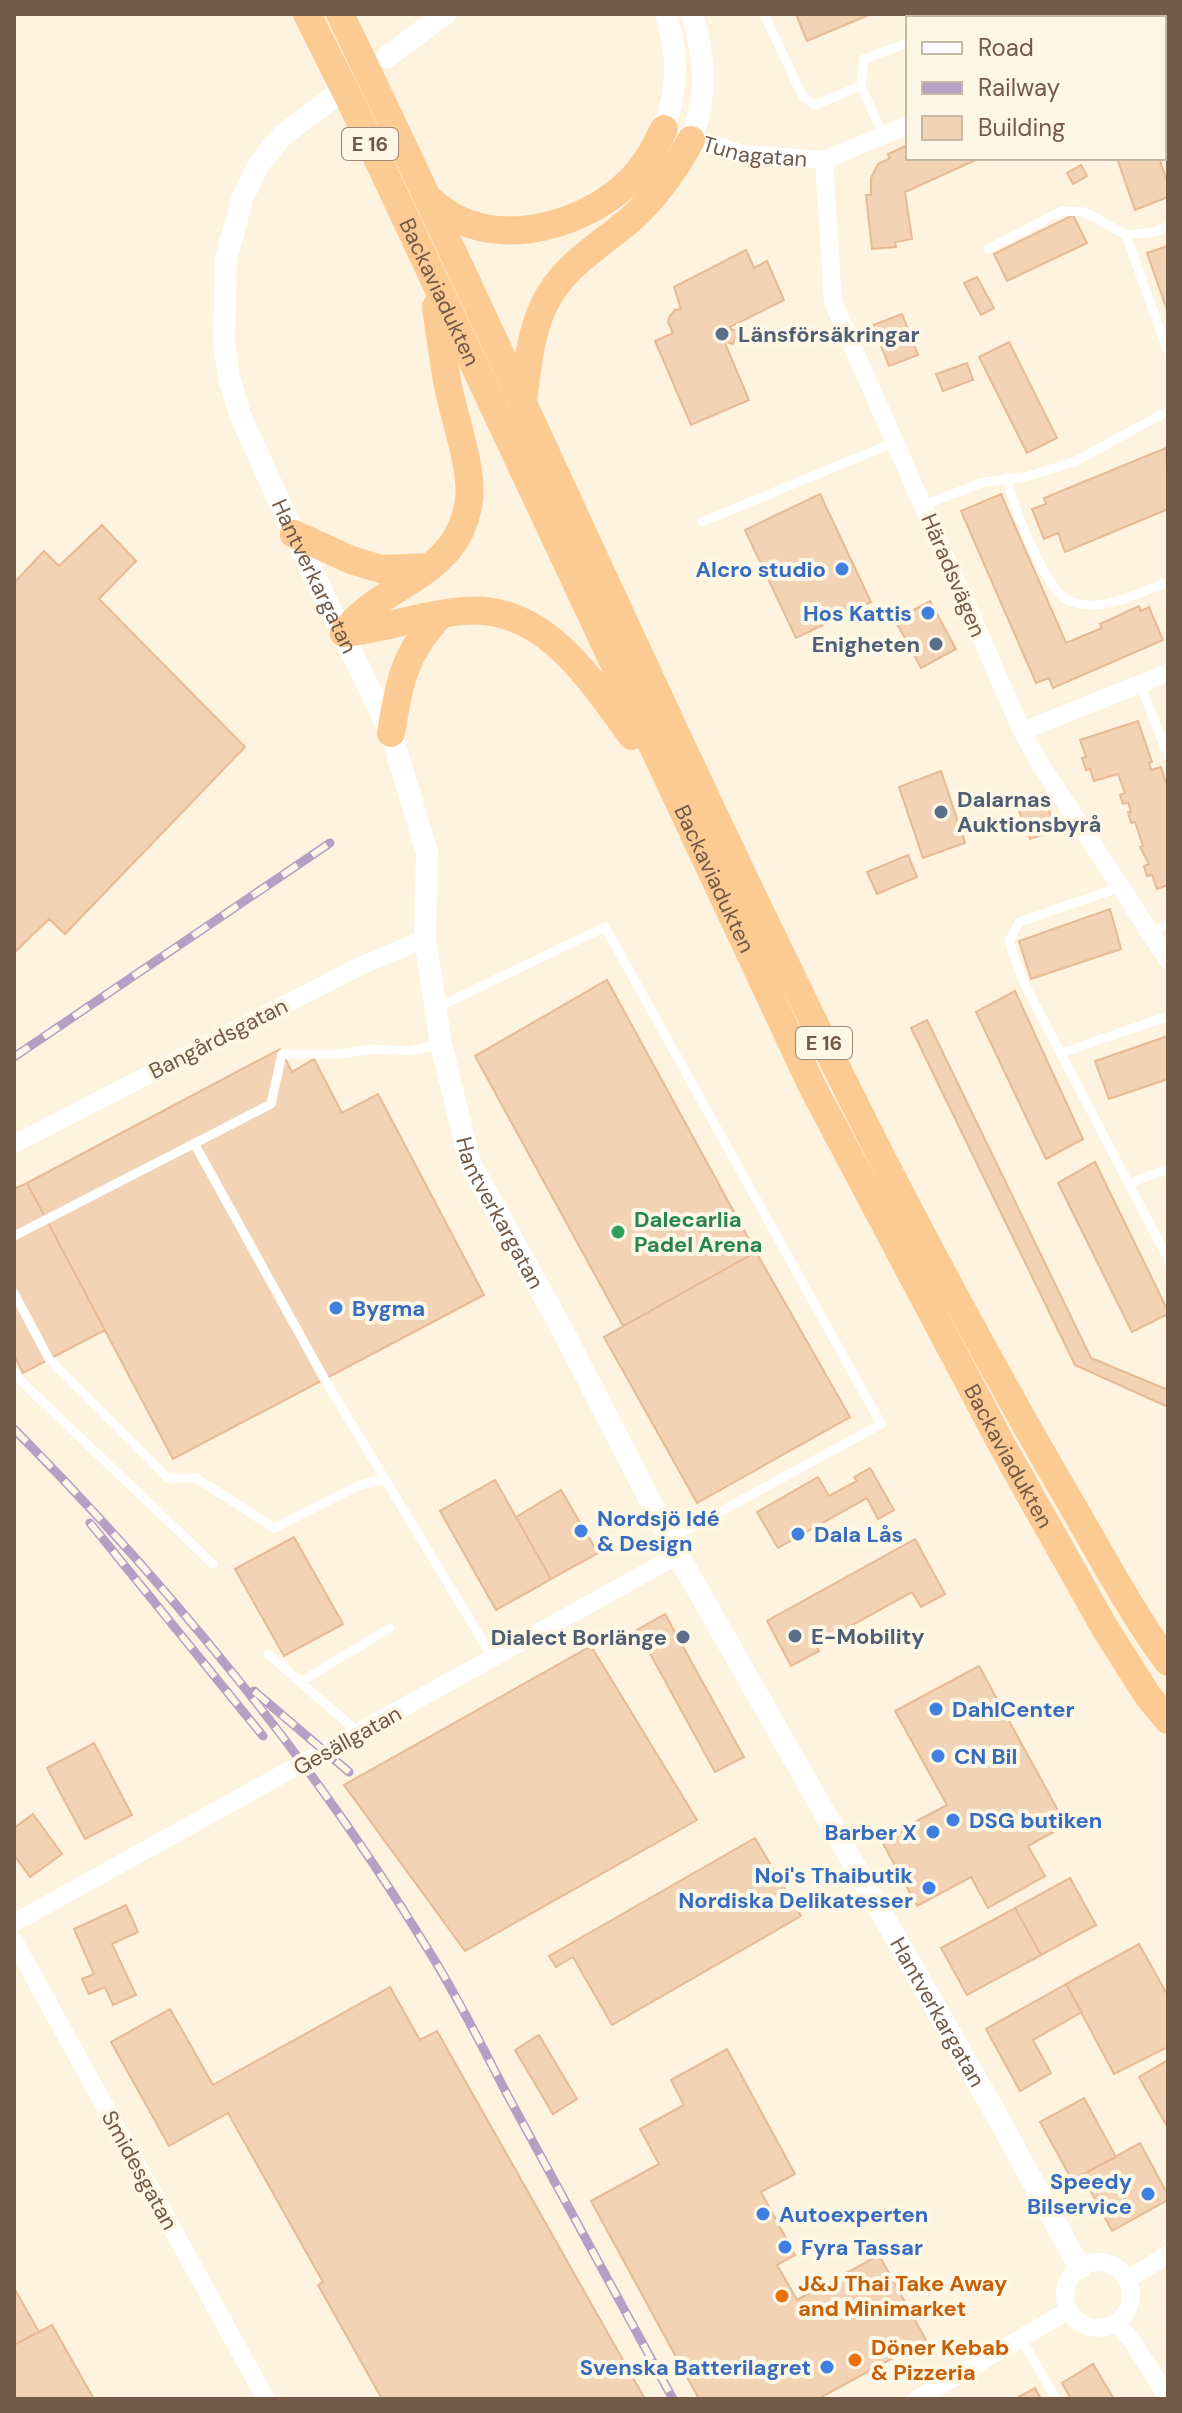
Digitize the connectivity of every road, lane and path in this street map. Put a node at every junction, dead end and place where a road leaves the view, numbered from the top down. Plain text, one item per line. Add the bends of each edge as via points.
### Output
1 (307, 14) edge
2 (340, 14) edge
3 (445, 14) edge
4 (453, 14) edge
5 (666, 14) edge
6 (692, 14) edge
7 (764, 14) edge
8 (421, 32) junction
9 (906, 44) edge
10 (387, 57) dead end
11 (861, 86) junction
12 (331, 99) dead end
13 (906, 126) edge
14 (664, 129) junction
15 (883, 135) junction
16 (691, 140) junction
17 (824, 160) junction
18 (430, 200) junction
19 (1168, 226) edge
20 (1126, 235) junction
21 (988, 249) dead end
22 (432, 275) junction
23 (1168, 352) edge
24 (523, 403) junction
25 (1168, 411) edge
26 (895, 442) junction
27 (1007, 478) junction
28 (924, 505) junction
29 (702, 522) dead end
30 (294, 534) junction
31 (430, 567) junction
32 (1168, 582) edge
33 (440, 615) junction
34 (344, 633) junction
35 (1168, 673) edge
36 (1140, 684) junction
37 (1022, 731) junction
38 (391, 733) junction
39 (1168, 756) edge
40 (668, 784) junction
41 (1121, 887) junction
42 (1168, 924) edge
43 (1150, 932) junction
44 (425, 939) junction
45 (1168, 960) edge
46 (435, 1008) junction
47 (1168, 1016) edge
48 (441, 1044) junction
49 (1062, 1053) junction
50 (194, 1143) junction
51 (14, 1144) edge
52 (1168, 1169) edge
53 (1129, 1183) junction
54 (14, 1236) edge
55 (1168, 1259) edge
56 (14, 1293) edge
57 (14, 1372) edge
58 (386, 1479) junction
59 (675, 1546) junction
60 (213, 1564) dead end
61 (390, 1628) dead end
62 (268, 1654) dead end
63 (493, 1658) junction
64 (1168, 1662) edge
65 (300, 1682) junction
66 (1168, 1720) edge
67 (359, 1733) junction
68 (14, 1923) edge
69 (14, 1941) edge
70 (1168, 2254) edge
71 (1080, 2268) junction
72 (1127, 2280) junction
73 (1069, 2310) junction
74 (1116, 2323) junction
75 (1022, 2340) junction
76 (1168, 2398) edge
77 (266, 2399) edge
78 (917, 2399) edge
79 (1056, 2399) edge

1 - 22 highway, Backaviadukten / E 16
2 - 18 highway, Backaviadukten / E 16
3 - 8 street
4 - 8 street
5 - 14 street via 676,57
6 - 16 street, Tunagatan via 704,72
7 - 11 lane via 802,95 814,105
8 - 10 street
9 - 11 lane via 864,59
11 - 15 lane
12 - 30 street, Hantverkargatan via 283,135 259,164 243,197 226,259 224,341 229,377 240,415
13 - 15 street, Tunagatan
14 - 16 street, Tunagatan
14 - 18 highway via 630,181 557,224 506,231 482,227 455,218
15 - 17 street, Tunagatan
16 - 17 street, Tunagatan via 743,154
16 - 24 highway via 655,194 553,288 537,322
17 - 26 street, Häradsvägen via 833,302
18 - 24 highway, Backaviadukten / E 16
19 - 20 lane
20 - 21 lane via 1085,212 1062,211
20 - 23 lane
22 - 31 highway via 469,492 459,533
22 - 40 highway, Backaviadukten / E 16
24 - 64 highway, Backaviadukten / E 16 via 840,1077 1028,1432
25 - 27 lane via 1074,462
26 - 28 street, Häradsvägen
26 - 29 lane
27 - 28 lane
27 - 32 lane via 1047,577 1068,601 1094,606
28 - 37 street, Häradsvägen
30 - 31 highway via 381,569
30 - 34 street, Hantverkargatan
31 - 34 highway via 364,612
33 - 34 highway
33 - 38 highway via 408,657
33 - 40 highway via 492,612 517,619 556,642
34 - 38 street, Hantverkargatan
35 - 36 street
36 - 37 street
36 - 39 lane
37 - 41 street, Häradsvägen
38 - 44 street, Hantverkargatan via 427,852
40 - 66 highway, Backaviadukten / E 16 via 902,1260 1106,1630
41 - 43 street, Häradsvägen
41 - 49 lane via 1019,922 1009,941 1023,981
42 - 43 lane
43 - 45 street, Häradsvägen
44 - 46 street, Hantverkargatan
44 - 51 street, Bangårdsgatan via 360,966
46 - 48 street, Hantverkargatan
46 - 59 lane via 605,927 881,1424
47 - 49 lane
48 - 50 lane via 410,1051 282,1054 271,1104
48 - 59 street, Hantverkargatan via 470,1163
49 - 53 lane
50 - 54 lane
50 - 58 lane
52 - 53 lane
53 - 55 lane
56 - 58 lane via 49,1359 168,1478 196,1478 274,1528 360,1485
57 - 60 lane
58 - 63 lane
59 - 63 street, Gesällgatan
59 - 71 street, Hantverkargatan
61 - 65 lane
62 - 65 lane
63 - 67 street, Gesällgatan
65 - 67 lane
67 - 68 street, Gesällgatan
69 - 77 street, Smidesgatan
70 - 72 street
71 - 72 street via 1090,2263 1112,2265
71 - 73 street via 1066,2292
72 - 74 street via 1129,2308
73 - 74 street via 1095,2328
73 - 75 street
74 - 76 street
75 - 78 street
75 - 79 lane

